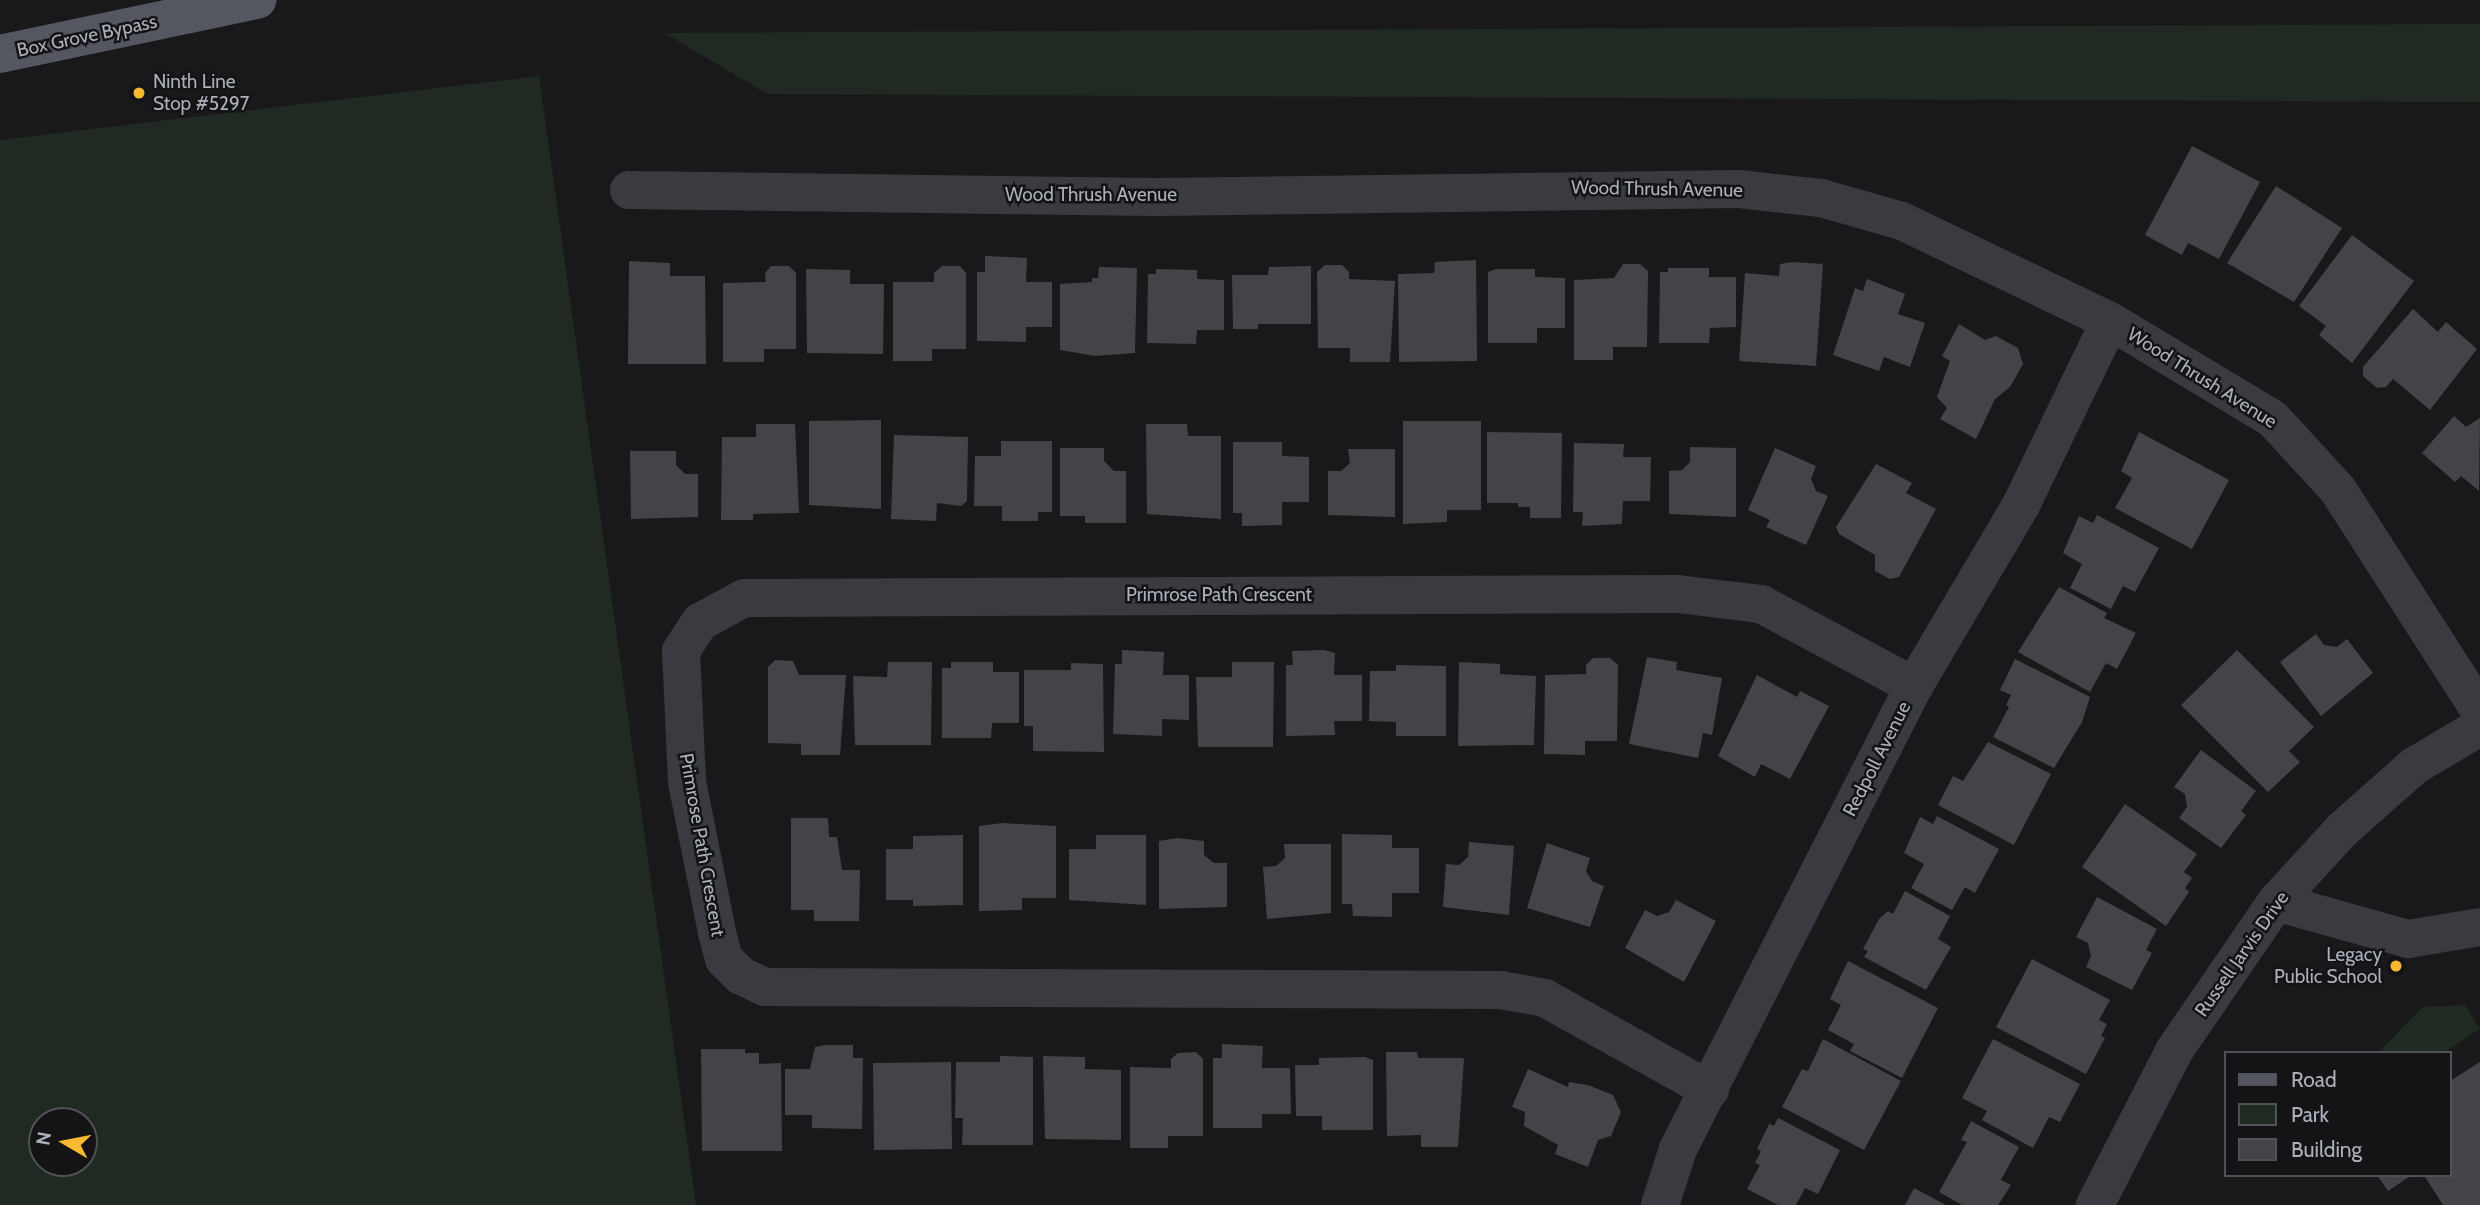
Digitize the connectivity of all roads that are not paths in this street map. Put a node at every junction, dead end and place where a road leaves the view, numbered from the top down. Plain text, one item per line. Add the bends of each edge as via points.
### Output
1 (257, 0) edge
2 (0, 54) edge
3 (629, 190) dead end
4 (2110, 321) junction
5 (1914, 686) junction
6 (2480, 711) edge
7 (2480, 727) edge
8 (2276, 902) junction
9 (2480, 927) edge
10 (1710, 1090) junction
11 (1660, 1205) edge
12 (2095, 1205) edge

1 - 2 main road, Box Grove Bypass
3 - 4 street, Wood Thrush Avenue via 1156,197 1739,188 1821,198 1902,221
4 - 5 street, Redpoll Avenue via 2021,505
4 - 6 street, Wood Thrush Avenue via 2273,419 2338,490
5 - 10 street, Redpoll Avenue
5 - 10 street, Primrose Path Crescent via 1761,604 1678,594 744,598 700,622 681,651 687,782 717,932 724,959 741,976 765,987 1501,990 1545,998
7 - 8 street, Russell Jarvis Drive via 2414,766 2342,830
8 - 9 street via 2408,939
8 - 12 street, Russell Jarvis Drive via 2174,1051
10 - 11 street, Redpoll Avenue via 1678,1149

